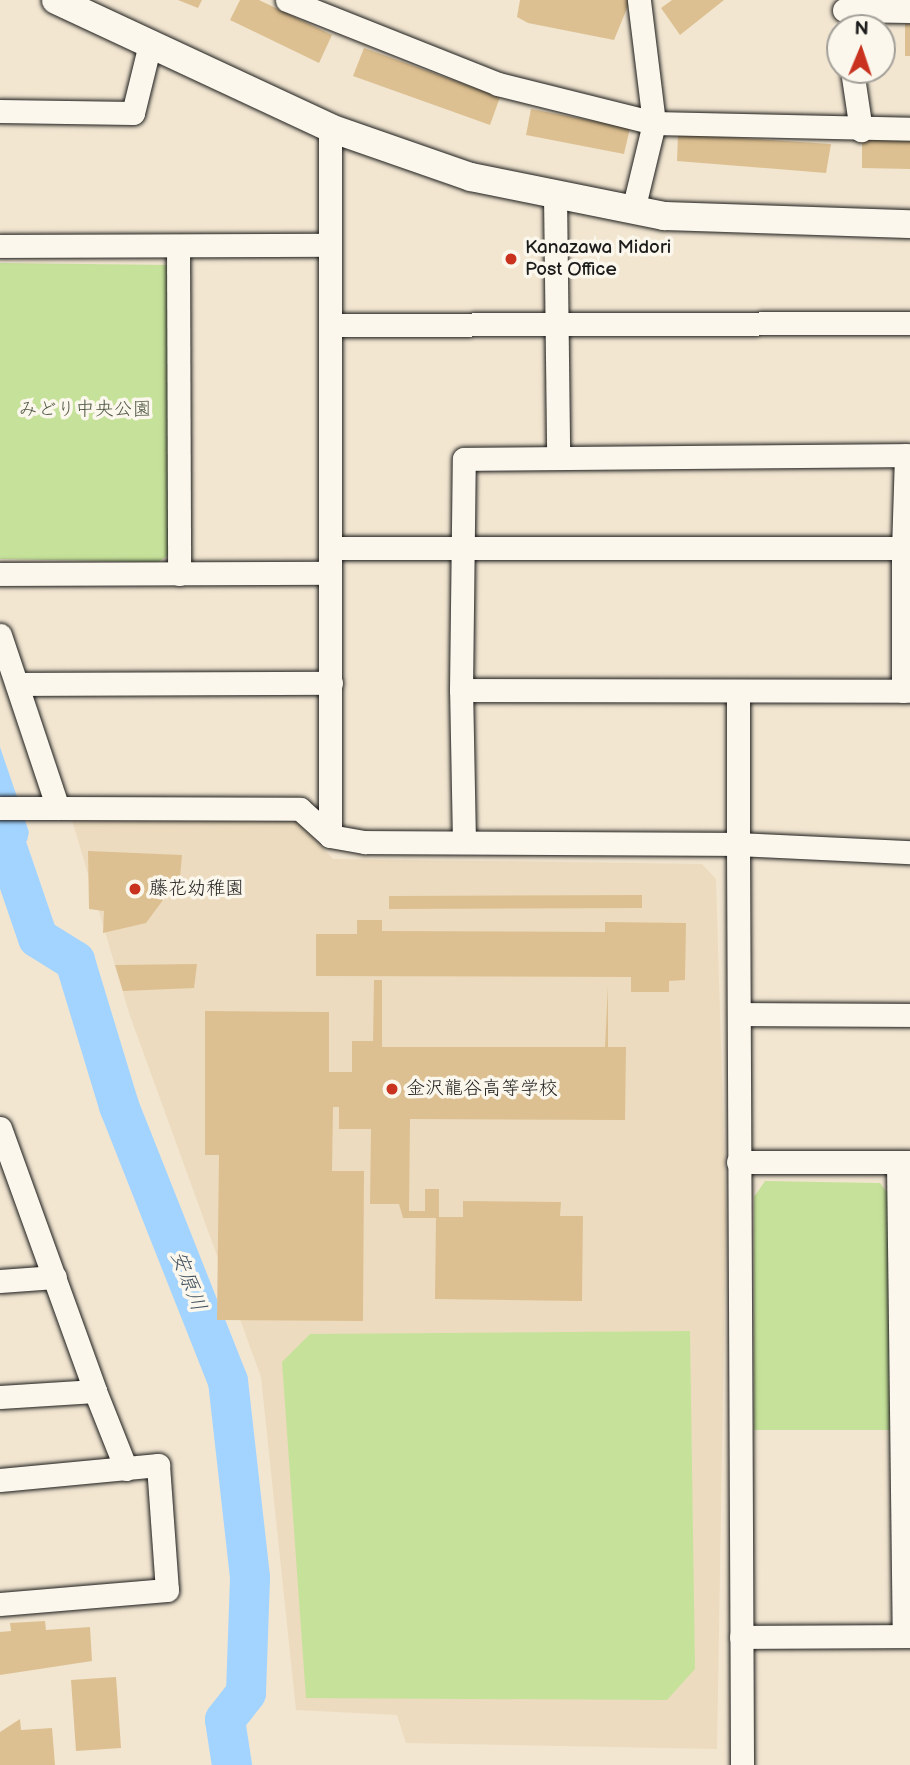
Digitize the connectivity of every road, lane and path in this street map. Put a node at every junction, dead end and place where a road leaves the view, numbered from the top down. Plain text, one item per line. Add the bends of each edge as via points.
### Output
1 (56, 0) edge
2 (287, 0) edge
3 (639, 0) edge
4 (910, 11) edge
5 (845, 13) edge
6 (150, 44) junction
7 (854, 84) edge
8 (0, 111) edge
9 (654, 123) junction
10 (330, 128) junction
11 (910, 129) edge
12 (861, 130) junction
13 (555, 194) junction
14 (633, 210) junction
15 (910, 224) edge
16 (330, 245) junction
17 (0, 246) edge
18 (178, 246) junction
19 (556, 320) junction
20 (910, 323) edge
21 (331, 325) junction
22 (558, 458) junction
23 (330, 548) junction
24 (463, 548) junction
25 (903, 548) junction
26 (0, 573) edge
27 (331, 573) junction
28 (179, 574) junction
29 (0, 635) edge
30 (331, 683) junction
31 (17, 684) junction
32 (461, 690) junction
33 (738, 691) junction
34 (907, 691) edge
35 (0, 808) edge
36 (49, 808) junction
37 (330, 836) junction
38 (464, 842) junction
39 (738, 845) junction
40 (910, 852) edge
41 (740, 1014) junction
42 (910, 1015) edge
43 (0, 1128) edge
44 (738, 1162) junction
45 (904, 1162) edge
46 (6, 1163) edge
47 (55, 1277) junction
48 (0, 1280) edge
49 (95, 1391) junction
50 (0, 1397) edge
51 (126, 1469) junction
52 (0, 1480) edge
53 (0, 1604) edge
54 (907, 1636) edge
55 (741, 1637) junction
56 (742, 1765) edge

1 - 6 street
2 - 9 street via 498,84
3 - 9 street
4 - 5 street
6 - 8 street via 133,113
6 - 10 street
7 - 12 street
9 - 12 street
9 - 14 street
10 - 13 street via 471,177
10 - 16 street
11 - 12 street
13 - 14 street
13 - 19 street
14 - 15 street
16 - 18 street
16 - 21 street
17 - 18 street
18 - 28 street
19 - 20 street
19 - 21 street
19 - 22 street
21 - 23 street
22 - 24 street via 464,458
22 - 25 street via 906,455
23 - 24 street
23 - 27 street
24 - 25 street
24 - 32 street
25 - 34 street
26 - 28 street
27 - 28 street
27 - 30 street
29 - 31 street
30 - 31 street
30 - 37 street
31 - 36 street
32 - 33 street
32 - 38 street
33 - 34 street
33 - 39 street
35 - 36 street
36 - 37 street via 300,809
37 - 38 street
38 - 39 street
39 - 40 street
39 - 41 street
41 - 42 street
41 - 44 street
43 - 46 street
44 - 45 street
44 - 55 street
45 - 54 street
46 - 47 street
47 - 48 street
47 - 49 street
49 - 50 street
49 - 51 street
51 - 52 street
51 - 53 street via 158,1465 167,1590
54 - 55 street
55 - 56 street

